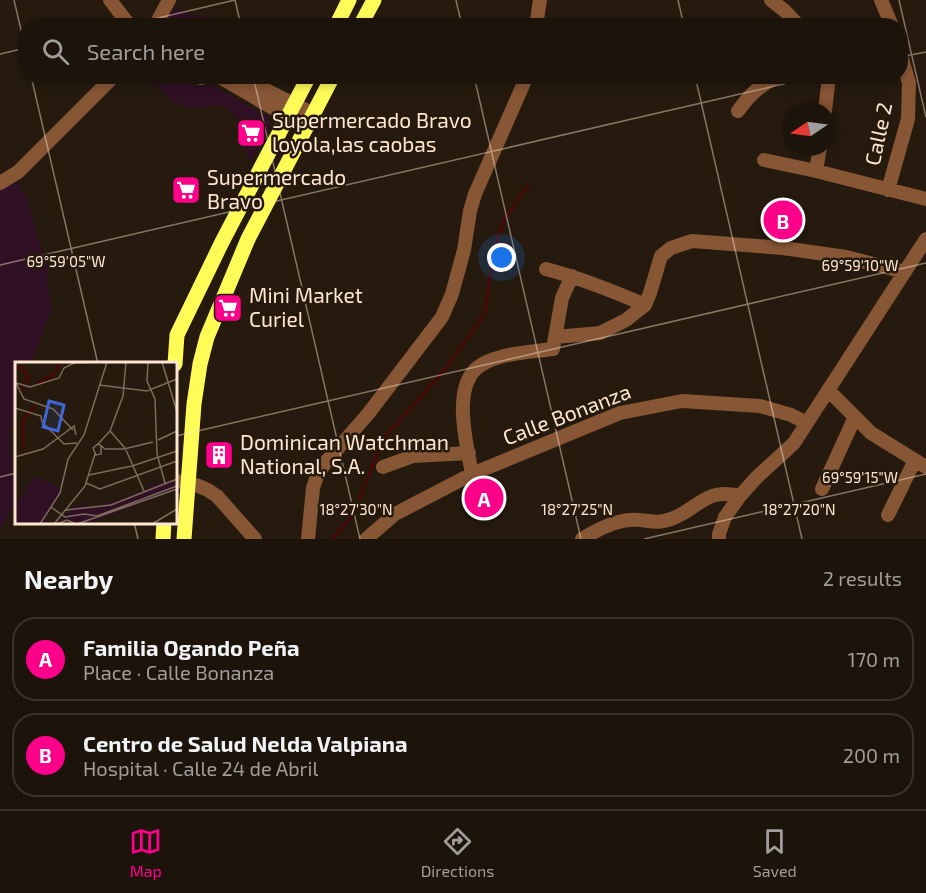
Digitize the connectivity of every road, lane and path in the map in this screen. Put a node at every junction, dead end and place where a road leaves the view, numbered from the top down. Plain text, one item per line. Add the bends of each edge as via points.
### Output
1 (110, 0) edge
2 (169, 0) edge
3 (349, 0) edge
4 (374, 0) edge
5 (540, 0) edge
6 (771, 0) edge
7 (881, 0) edge
8 (127, 18) edge
9 (159, 18) edge
10 (340, 18) edge
11 (364, 18) edge
12 (537, 18) edge
13 (792, 18) edge
14 (889, 18) edge
15 (908, 80) edge
16 (106, 84) edge
17 (235, 84) edge
18 (250, 84) edge
19 (305, 84) edge
20 (329, 84) edge
21 (523, 84) edge
22 (763, 84) edge
23 (828, 84) edge
24 (826, 102) edge
25 (291, 110) junction
26 (738, 111) dead end
27 (314, 114) junction
28 (307, 128) junction
29 (818, 156) edge
30 (764, 160) dead end
31 (816, 171) junction
32 (0, 183) edge
33 (888, 190) junction
34 (926, 199) edge
35 (926, 238) edge
36 (546, 269) dead end
37 (905, 272) junction
38 (572, 276) junction
39 (645, 305) junction
40 (554, 343) junction
41 (175, 362) edge
42 (828, 390) junction
43 (855, 417) junction
44 (807, 423) junction
45 (469, 453) junction
46 (920, 464) edge
47 (383, 467) dead end
48 (472, 474) junction
49 (182, 481) edge
50 (822, 489) dead end
51 (740, 496) junction
52 (888, 515) dead end
53 (164, 524) edge
54 (163, 539) edge
55 (184, 539) edge
56 (255, 539) edge
57 (308, 539) edge
58 (364, 539) edge
59 (582, 539) edge
60 (719, 539) edge

1 - 8 street
2 - 9 street
3 - 10 main road
4 - 11 main road
5 - 12 street
6 - 13 street
7 - 14 street
15 - 33 street, Calle 2 via 908,119
16 - 32 street via 18,172
17 - 25 street
18 - 25 street
19 - 25 main road
20 - 27 main road
21 - 57 street via 475,194 461,261 442,317 317,476
22 - 26 street
23 - 24 street
25 - 27 street
25 - 28 street
25 - 41 main road via 177,335
27 - 28 main road
28 - 49 main road via 248,238 207,337
29 - 31 street
30 - 31 street
31 - 33 street
33 - 34 street
35 - 37 street
36 - 38 street
37 - 39 street via 846,257 692,241 661,256
37 - 42 street
38 - 39 street
38 - 40 street via 562,298
39 - 40 street via 627,320 600,333
40 - 45 street via 500,357 473,371 463,405
42 - 43 street
42 - 44 street
43 - 46 street via 871,433
43 - 50 street
44 - 48 street, Calle Bonanza via 760,406 682,401 620,413
44 - 51 street via 794,443
45 - 47 street via 413,456
45 - 48 street
46 - 52 street
48 - 58 street, Calle Bonanza via 395,514
49 - 55 main road
49 - 56 street via 211,491
51 - 59 street via 707,497 679,516 654,523 637,519 616,523
51 - 60 street via 725,518
53 - 54 main road

